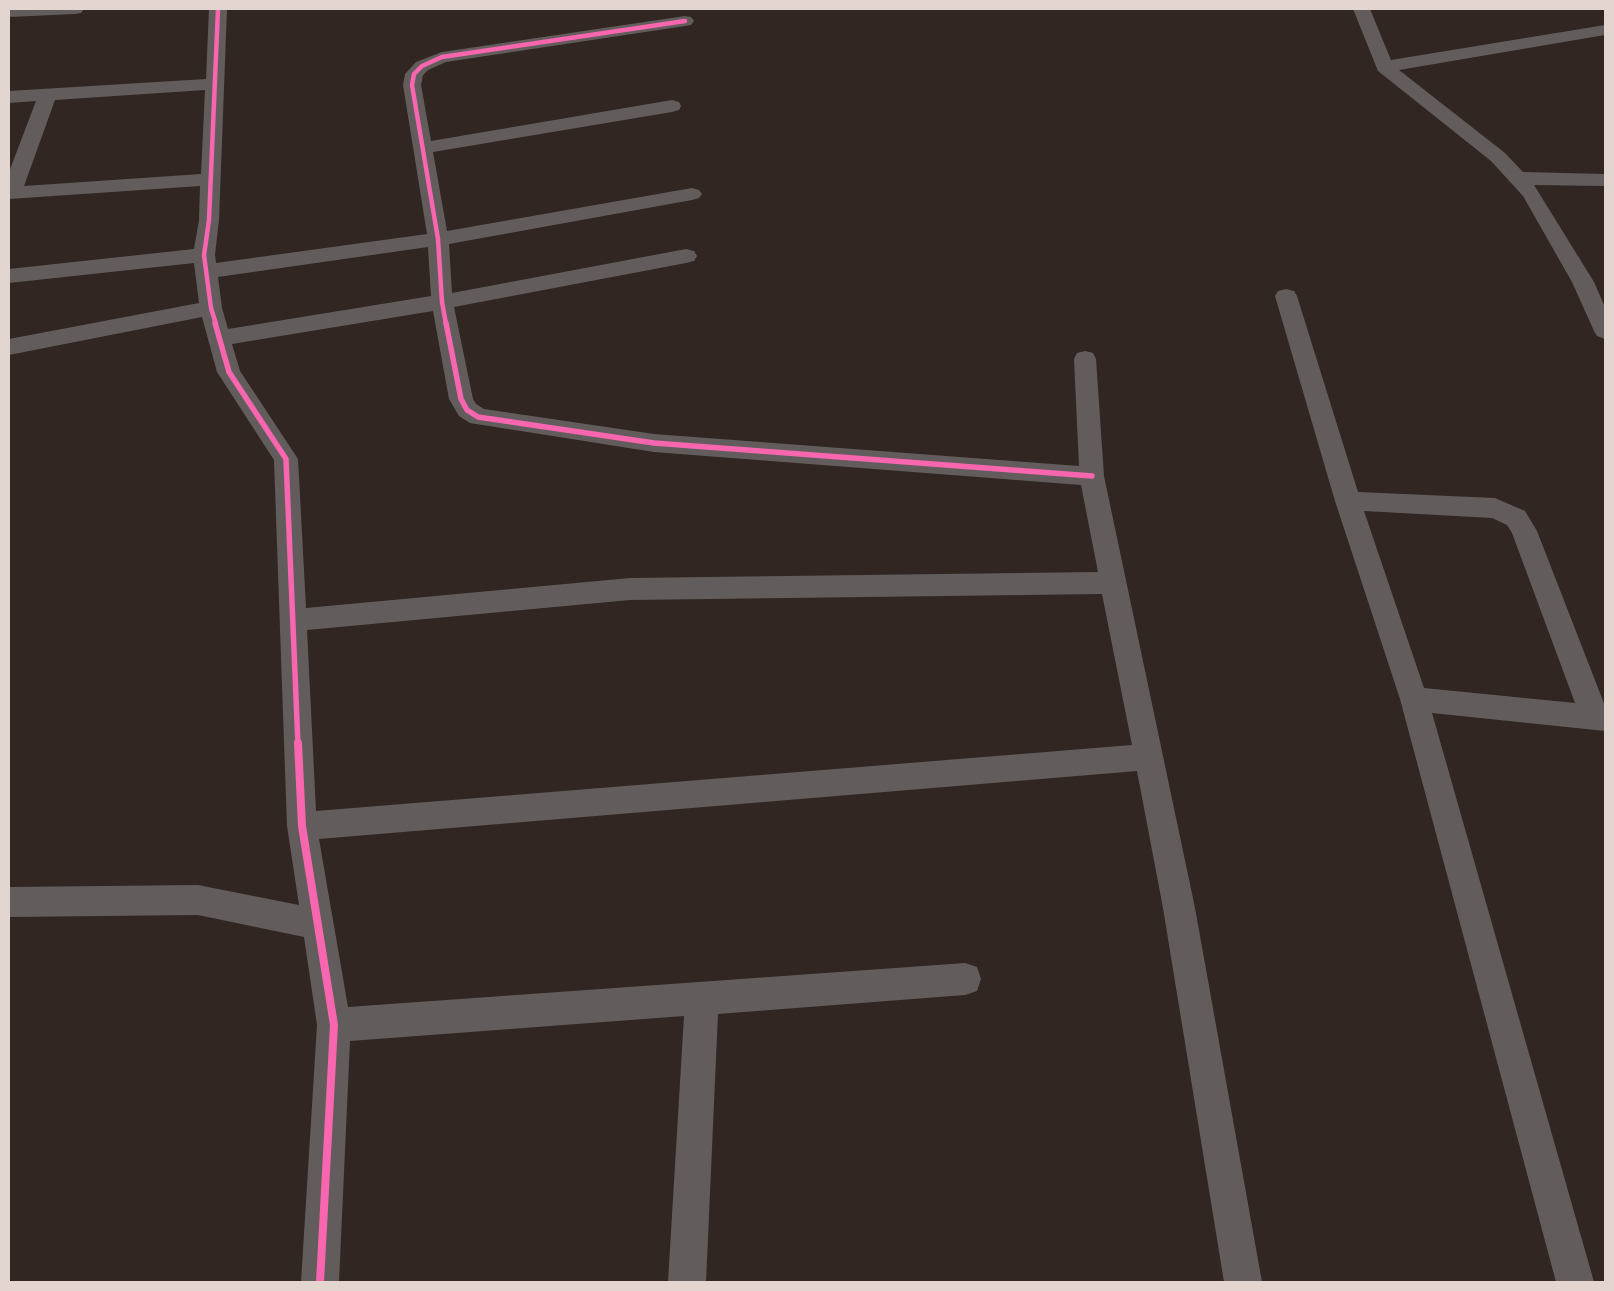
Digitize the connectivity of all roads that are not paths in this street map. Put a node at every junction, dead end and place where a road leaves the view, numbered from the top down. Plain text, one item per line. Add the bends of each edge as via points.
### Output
1 (75, 9) edge
2 (218, 9) edge
3 (1362, 9) edge
4 (9, 12) edge
5 (685, 21) dead end
6 (1605, 30) edge
7 (1384, 66) junction
8 (215, 84) junction
9 (47, 96) junction
10 (9, 97) edge
11 (672, 106) dead end
12 (422, 148) junction
13 (1517, 178) junction
14 (211, 179) junction
15 (1605, 180) edge
16 (10, 193) edge
17 (692, 194) dead end
18 (438, 238) junction
19 (686, 256) dead end
20 (206, 263) junction
21 (9, 276) edge
22 (1583, 282) junction
23 (1605, 283) edge
24 (1286, 296) dead end
25 (442, 302) junction
26 (210, 308) junction
27 (1605, 331) edge
28 (219, 338) junction
29 (9, 346) edge
30 (1085, 359) dead end
31 (1092, 476) junction
32 (1348, 501) junction
33 (1113, 583) junction
34 (292, 620) junction
35 (1414, 698) junction
36 (1600, 718) edge
37 (1150, 757) junction
38 (302, 826) junction
39 (9, 902) edge
40 (317, 924) junction
41 (965, 979) dead end
42 (702, 998) junction
43 (334, 1025) junction
44 (320, 1282) edge
45 (687, 1282) edge
46 (1243, 1282) edge
47 (1575, 1282) edge

1 - 4 street
2 - 8 street
3 - 7 street
5 - 12 street via 442,58 422,66 414,74 412,85
6 - 7 street
7 - 13 street via 1498,157
8 - 9 street
8 - 14 street
9 - 10 street
9 - 16 street
11 - 12 street
12 - 18 street
13 - 15 street
13 - 22 street via 1531,193
14 - 16 street
14 - 20 street
17 - 18 street
18 - 20 street
18 - 25 street
19 - 25 street
20 - 21 street
20 - 26 street
22 - 23 street
22 - 27 street
24 - 32 street
25 - 28 street
25 - 31 street via 461,399 466,410 478,417 654,443
26 - 28 street
26 - 29 street
28 - 34 street via 229,372 286,459
30 - 31 street
31 - 33 street
32 - 35 street
32 - 36 street via 1495,508 1516,518
33 - 34 street via 630,589
33 - 37 street
34 - 38 street
35 - 36 street
35 - 47 street
37 - 38 street
37 - 46 street via 1180,908
38 - 40 street
39 - 40 street via 198,900
40 - 43 street
41 - 42 street
42 - 43 street
42 - 45 street
43 - 44 street

